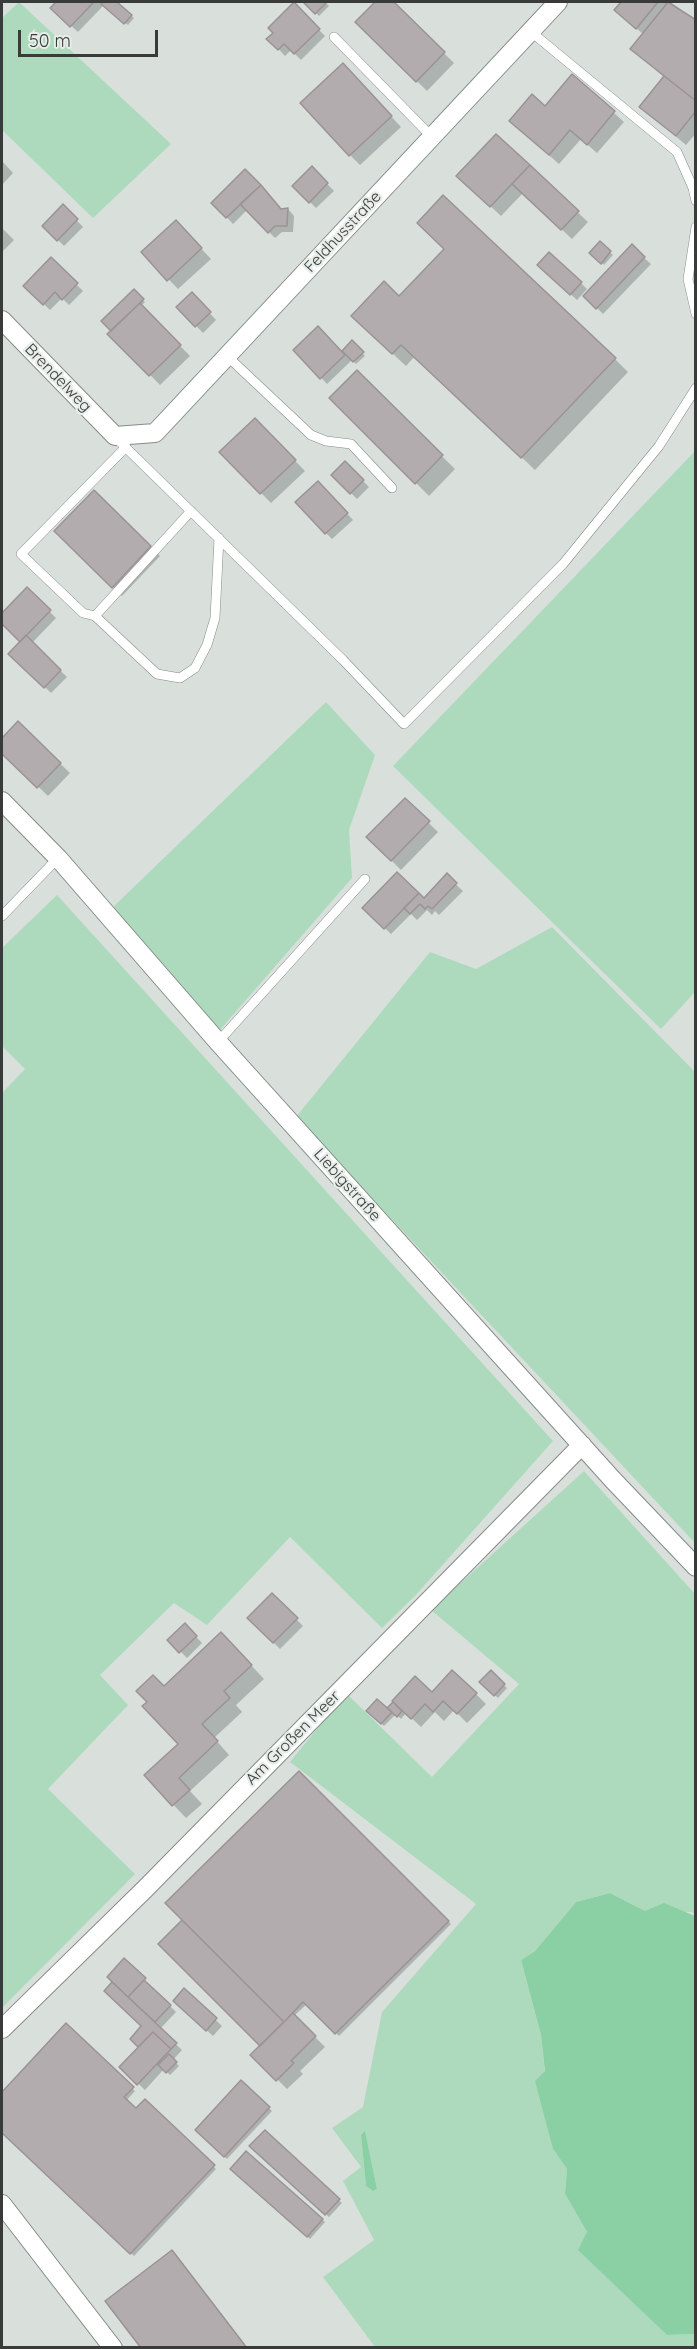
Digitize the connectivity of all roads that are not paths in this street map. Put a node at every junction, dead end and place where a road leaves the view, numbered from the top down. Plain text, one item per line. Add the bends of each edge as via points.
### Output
1 (558, 2) edge
2 (530, 31) junction
3 (334, 37) dead end
4 (432, 137) junction
5 (696, 201) edge
6 (696, 227) edge
7 (696, 314) edge
8 (2, 320) edge
9 (227, 356) junction
10 (696, 388) edge
11 (120, 441) junction
12 (392, 488) dead end
13 (191, 511) junction
14 (219, 538) junction
15 (95, 616) junction
16 (2, 801) edge
17 (58, 858) junction
18 (365, 879) dead end
19 (2, 916) edge
20 (218, 1042) junction
21 (582, 1444) junction
22 (696, 1567) edge
23 (2, 2029) edge
24 (2, 2204) edge
25 (113, 2348) edge

1 - 2 street, Feldhusstraße
2 - 4 street, Feldhusstraße
2 - 5 lane via 677,152
3 - 4 lane
4 - 9 street, Feldhusstraße
6 - 7 lane via 688,279
8 - 11 street, Brendelweg
9 - 11 street, Feldhusstraße via 156,433
9 - 12 lane via 311,435 351,444
10 - 14 lane via 659,446 563,564 404,724
11 - 13 lane
11 - 15 lane via 21,554 83,613
13 - 14 lane
13 - 15 lane
14 - 15 lane via 214,618 207,645 195,668 180,678 157,674
16 - 17 street, Liebigstraße
17 - 19 lane
17 - 20 street, Liebigstraße
18 - 20 lane
20 - 21 street, Liebigstraße
21 - 22 street, Liebigstraße
21 - 23 street, Am Großen Meer
24 - 25 street

